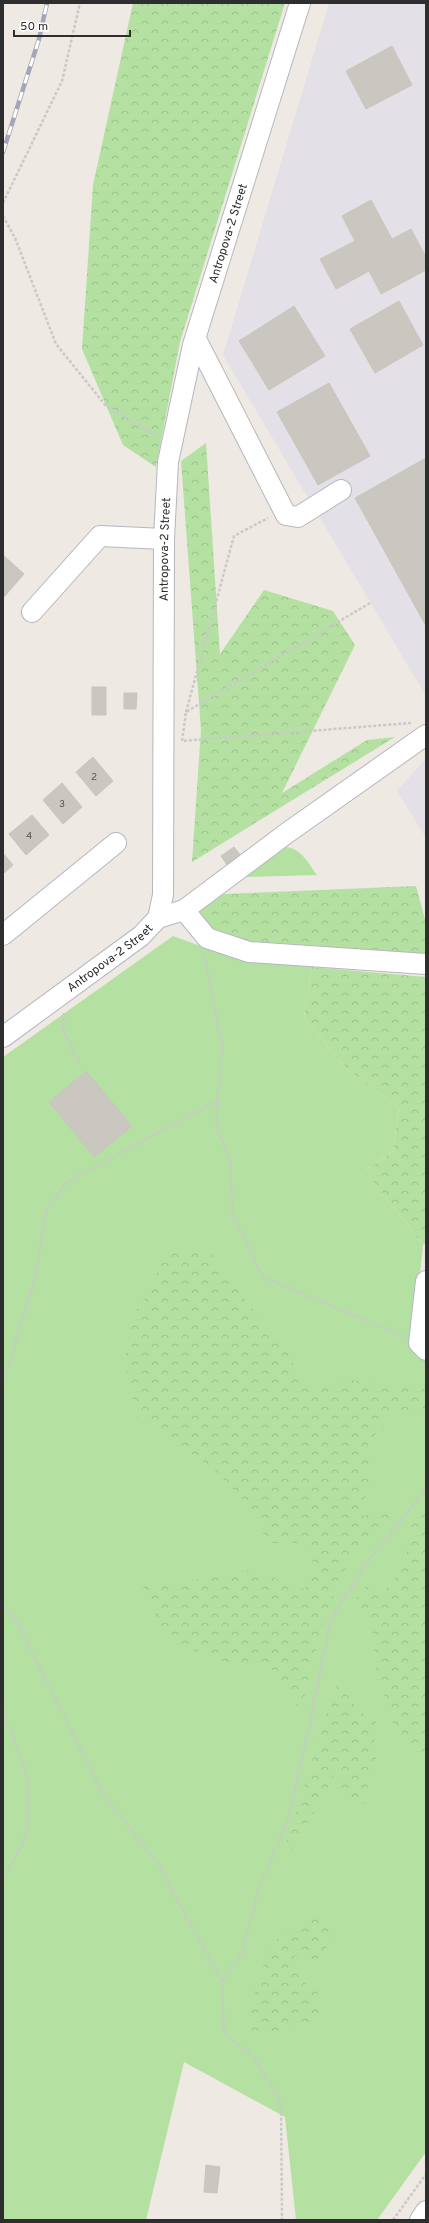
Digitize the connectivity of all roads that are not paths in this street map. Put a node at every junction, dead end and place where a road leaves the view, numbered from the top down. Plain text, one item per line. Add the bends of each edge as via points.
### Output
1 (300, 3) edge
2 (196, 339) junction
3 (341, 490) dead end
4 (164, 539) junction
5 (32, 612) dead end
6 (422, 729) edge
7 (116, 843) dead end
8 (184, 910) junction
9 (158, 918) junction
10 (3, 934) edge
11 (426, 964) edge
12 (3, 1037) edge
13 (426, 1281) edge
14 (422, 1346) edge
15 (426, 2211) edge
16 (420, 2220) edge

1 - 2 street, Antropova-2 Street
2 - 3 street via 286,515 298,517
2 - 4 street, Antropova-2 Street via 168,462
4 - 5 street via 100,536
4 - 9 street, Antropova-2 Street via 163,895
6 - 8 street
7 - 10 street
8 - 9 street
8 - 11 street via 207,938 249,952
9 - 12 street, Antropova-2 Street via 142,936
13 - 14 street
15 - 16 street

